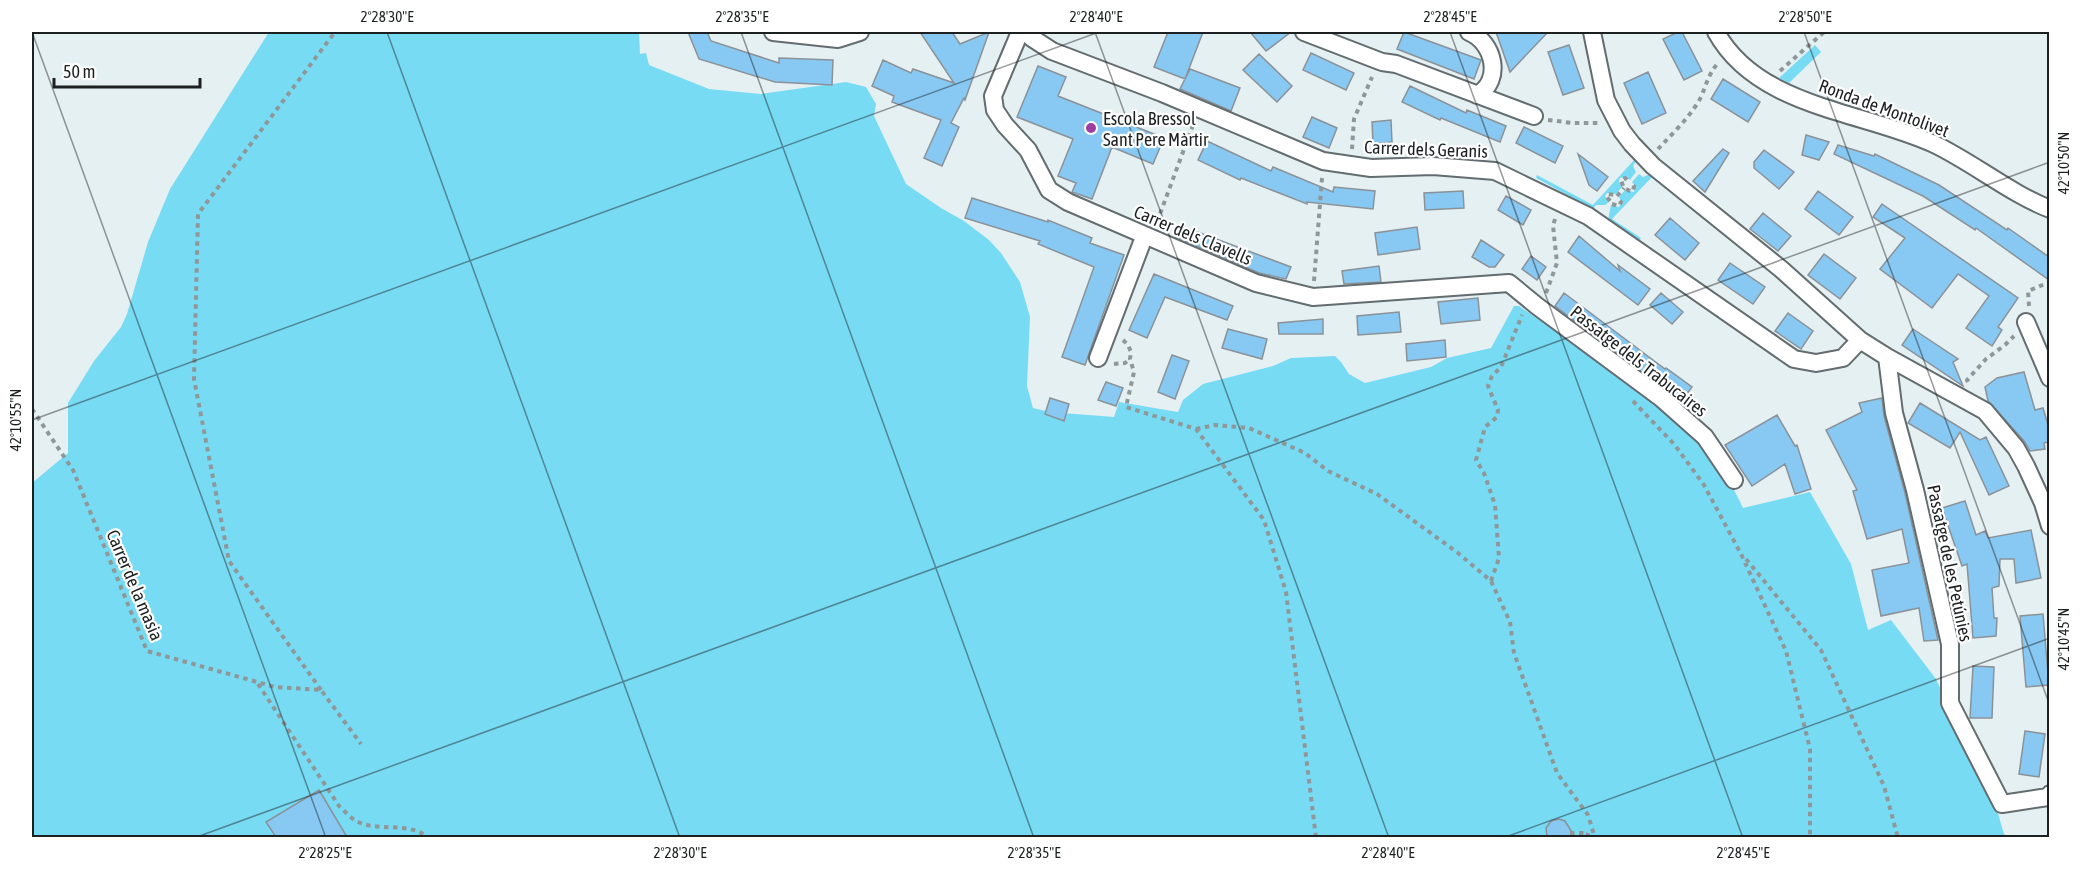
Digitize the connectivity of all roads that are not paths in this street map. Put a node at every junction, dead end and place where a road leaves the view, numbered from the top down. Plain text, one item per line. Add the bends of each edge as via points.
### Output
1 (773, 32) edge
2 (860, 32) edge
3 (1020, 32) edge
4 (1026, 32) edge
5 (1304, 32) edge
6 (1469, 32) edge
7 (1592, 32) edge
8 (1716, 32) edge
9 (1477, 94) junction
10 (1534, 116) road end
11 (2049, 209) edge
12 (1147, 238) junction
13 (1509, 283) joint
14 (2026, 322) road end
15 (1860, 340) junction
16 (1887, 357) junction
17 (1098, 358) dead end
18 (2049, 378) edge
19 (1734, 480) dead end
20 (2049, 526) edge
21 (2049, 794) edge

1 - 2 street via 838,39
3 - 12 street, Carrer dels Clavells via 993,96 995,110 1028,150 1049,190
4 - 15 street, Carrer dels Geranis via 1052,51 1323,161 1371,168 1434,166 1495,171 1588,216 1794,359 1816,363 1843,358
5 - 9 street
6 - 9 street via 1484,42 1492,67 1488,87
7 - 15 street via 1603,90 1615,119 1632,144
8 - 11 street, Ronda de Montolivet via 1737,59 1781,90 1935,144
9 - 10 street
12 - 13 street, Carrer dels Clavells via 1256,283 1313,297
12 - 17 street
13 - 19 street, Passatge dels Trabucaires via 1661,398 1705,437
14 - 18 street
15 - 16 street
16 - 20 street via 1985,411 2016,448 2035,481
16 - 21 street, Passatge de les Petúnies via 1894,413 1950,644 1950,704 2002,804

